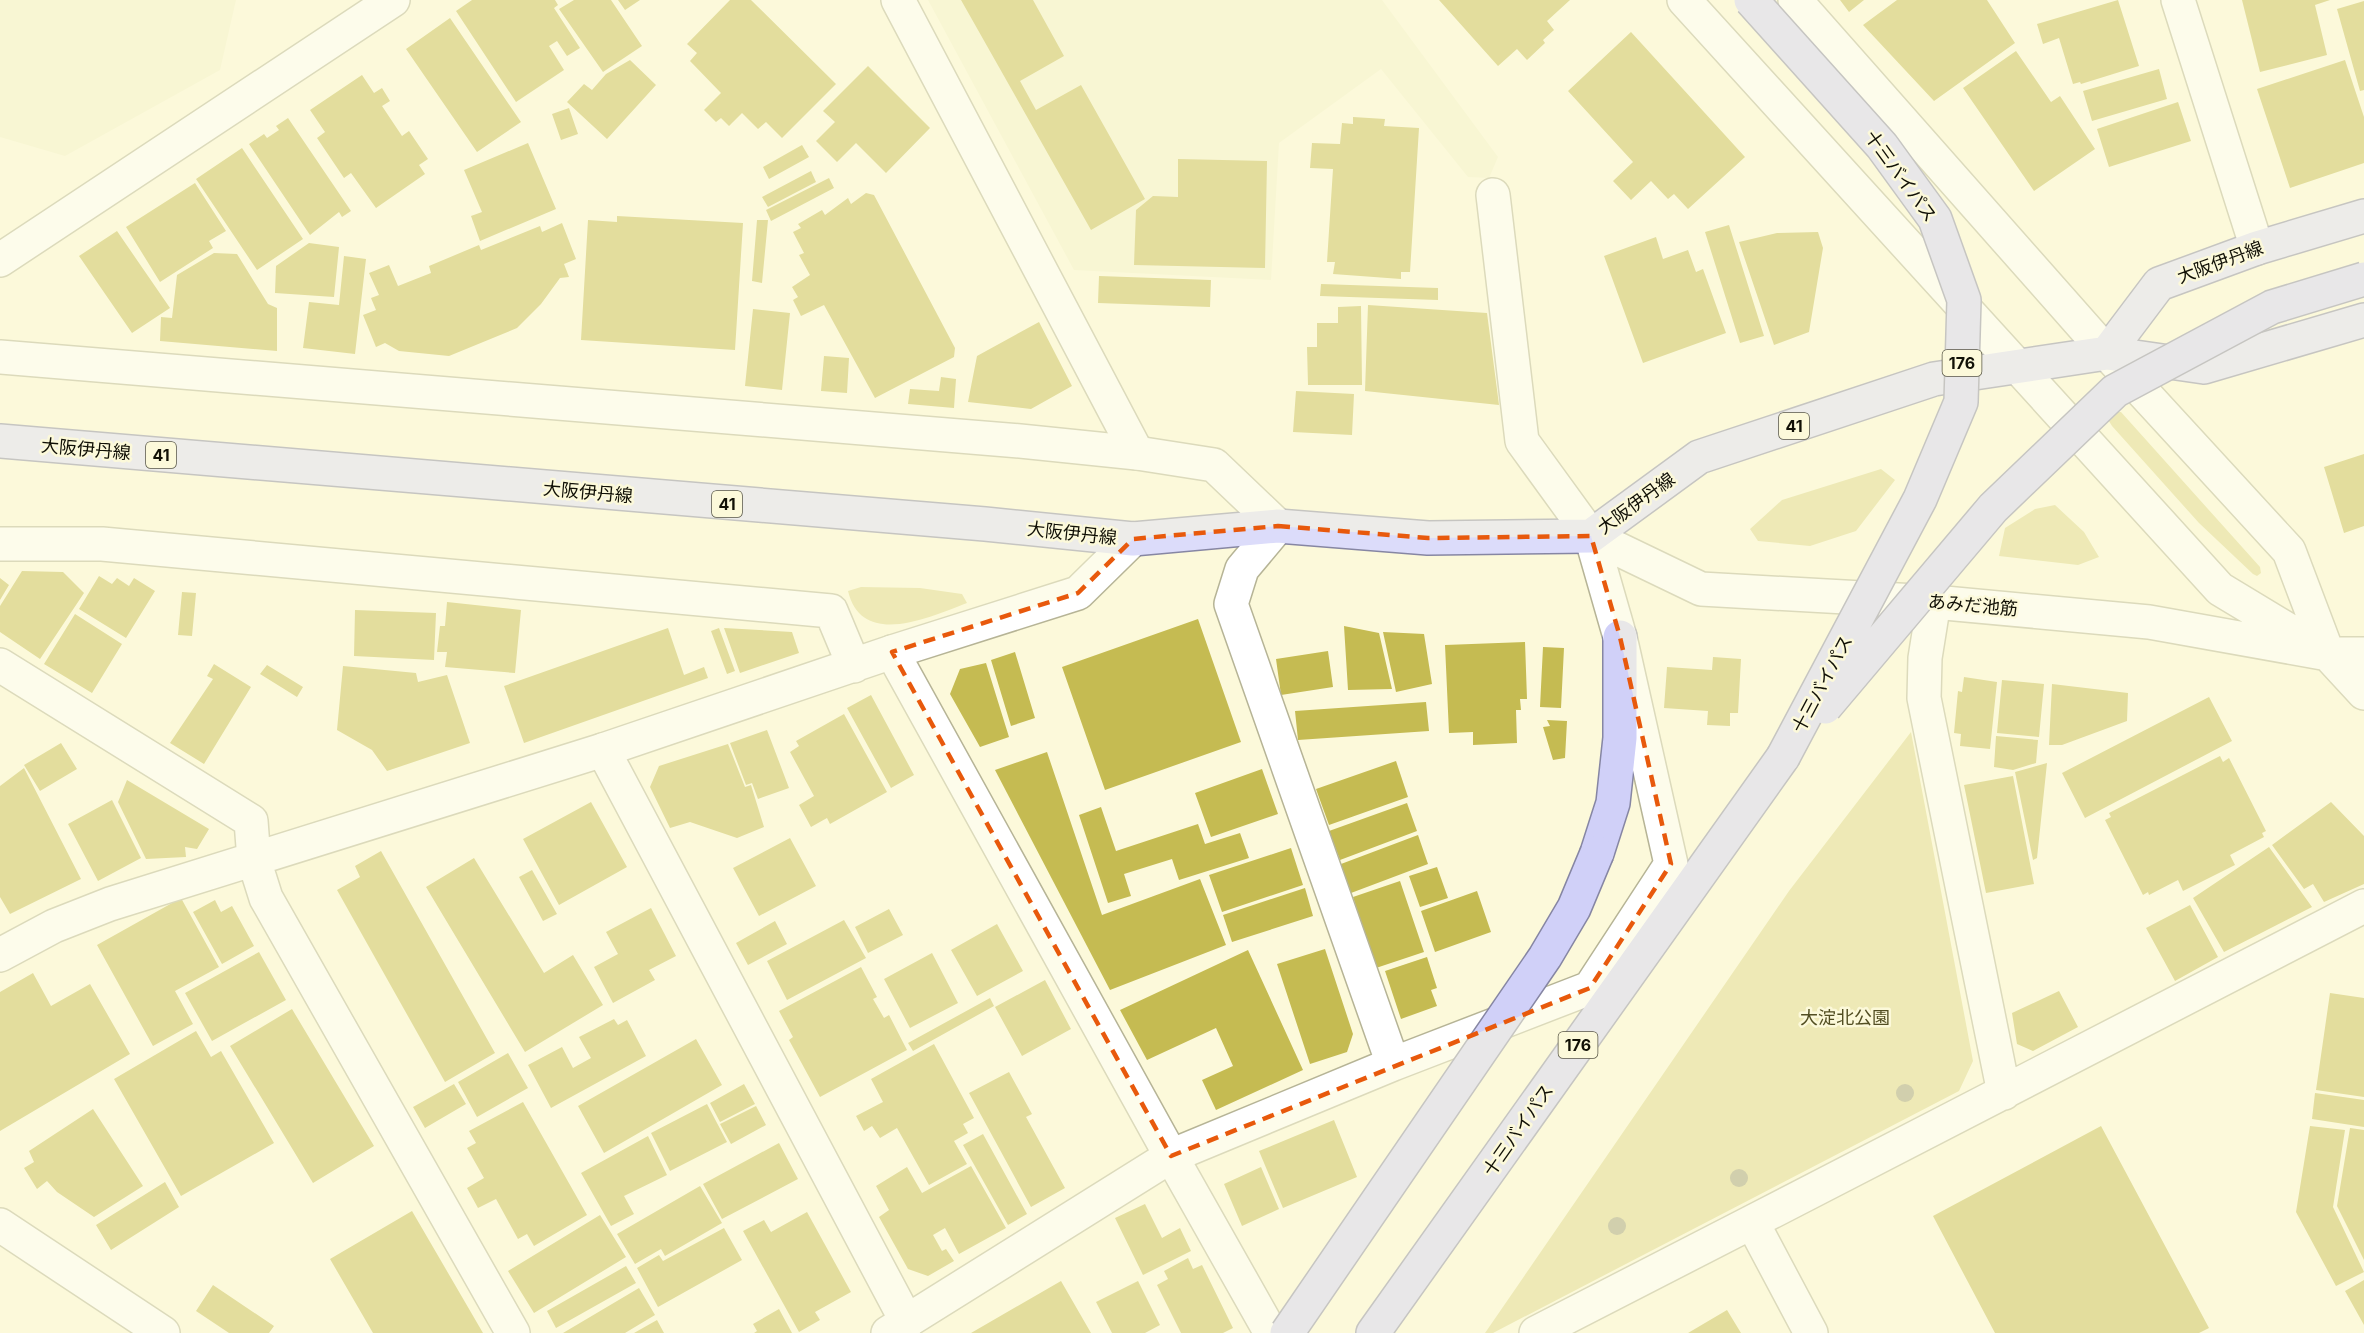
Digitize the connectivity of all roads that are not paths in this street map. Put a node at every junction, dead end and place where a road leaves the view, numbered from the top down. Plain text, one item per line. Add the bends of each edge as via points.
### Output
1 (393, 0) edge
2 (898, 0) edge
3 (1684, 0) edge
4 (1751, 0) edge
5 (1795, 0) edge
6 (2178, 0) edge
7 (1493, 195) dead end
8 (2364, 216) edge
9 (2257, 248) junction
10 (0, 260) edge
11 (2364, 279) edge
12 (2364, 320) edge
13 (2107, 353) junction
14 (0, 357) edge
15 (2019, 366) junction
16 (0, 441) edge
17 (1137, 453) junction
18 (1278, 526) junction
19 (1591, 536) junction
20 (1133, 539) junction
21 (0, 544) edge
22 (1934, 602) junction
23 (1620, 637) junction
24 (892, 652) junction
25 (2328, 654) junction
26 (2364, 654) edge
27 (0, 666) edge
28 (854, 666) junction
29 (2364, 693) edge
30 (603, 750) junction
31 (1783, 757) junction
32 (254, 860) junction
33 (2364, 906) edge
34 (0, 955) edge
35 (1393, 1064) junction
36 (2004, 1093) junction
37 (1171, 1156) junction
38 (1752, 1222) junction
39 (0, 1225) edge
40 (902, 1329) edge
41 (163, 1333) edge
42 (513, 1333) edge
43 (1271, 1333) edge
44 (1287, 1333) edge
45 (1374, 1333) edge
46 (1536, 1333) edge
47 (1811, 1333) edge

1 - 10 street
2 - 17 street
3 - 15 street
4 - 31 highway, 十三バイパス / 176, bridge via 1882,146 1935,219 1964,300 1961,402 1920,499
5 - 13 street
6 - 9 street
7 - 19 street via 1522,441
8 - 9 main road, 大阪伊丹線
9 - 13 main road, 大阪伊丹線 via 2159,284
11 - 31 highway, bridge via 2272,307 2115,391 1993,508
12 - 13 main road, 大阪伊丹線 / 41 via 2204,367
13 - 15 main road, 大阪伊丹線 / 41
13 - 25 street via 2289,551
14 - 17 street
15 - 19 main road, 大阪伊丹線 / 41 via 1934,380 1699,457
15 - 25 street via 2220,590
16 - 20 main road, 大阪伊丹線 / 41
17 - 18 street via 1214,465
18 - 19 main road, 大阪伊丹線 / 41 via 1428,538
18 - 20 main road, 大阪伊丹線 / 41
18 - 35 street via 1242,569 1231,604
19 - 22 street, あみだ池筋 via 1701,589
19 - 23 street
20 - 24 street via 1078,593
21 - 28 street via 102,544 831,611
22 - 25 street, あみだ池筋 via 2149,621
22 - 36 street via 1925,658 1924,698
23 - 35 street via 1671,864 1590,988
23 - 44 highway, bridge via 1619,748 1613,803 1598,853 1574,908 1545,957
24 - 28 street
24 - 37 street
25 - 26 street, あみだ池筋
25 - 29 street
27 - 32 street via 251,821
28 - 30 street
30 - 32 street
30 - 40 street
31 - 45 highway, 十三バイパス / 176
32 - 34 street via 84,912
32 - 42 street via 266,898
33 - 36 street
35 - 37 street
36 - 38 street
37 - 40 street
37 - 43 street
38 - 46 street
38 - 47 street
39 - 41 street

